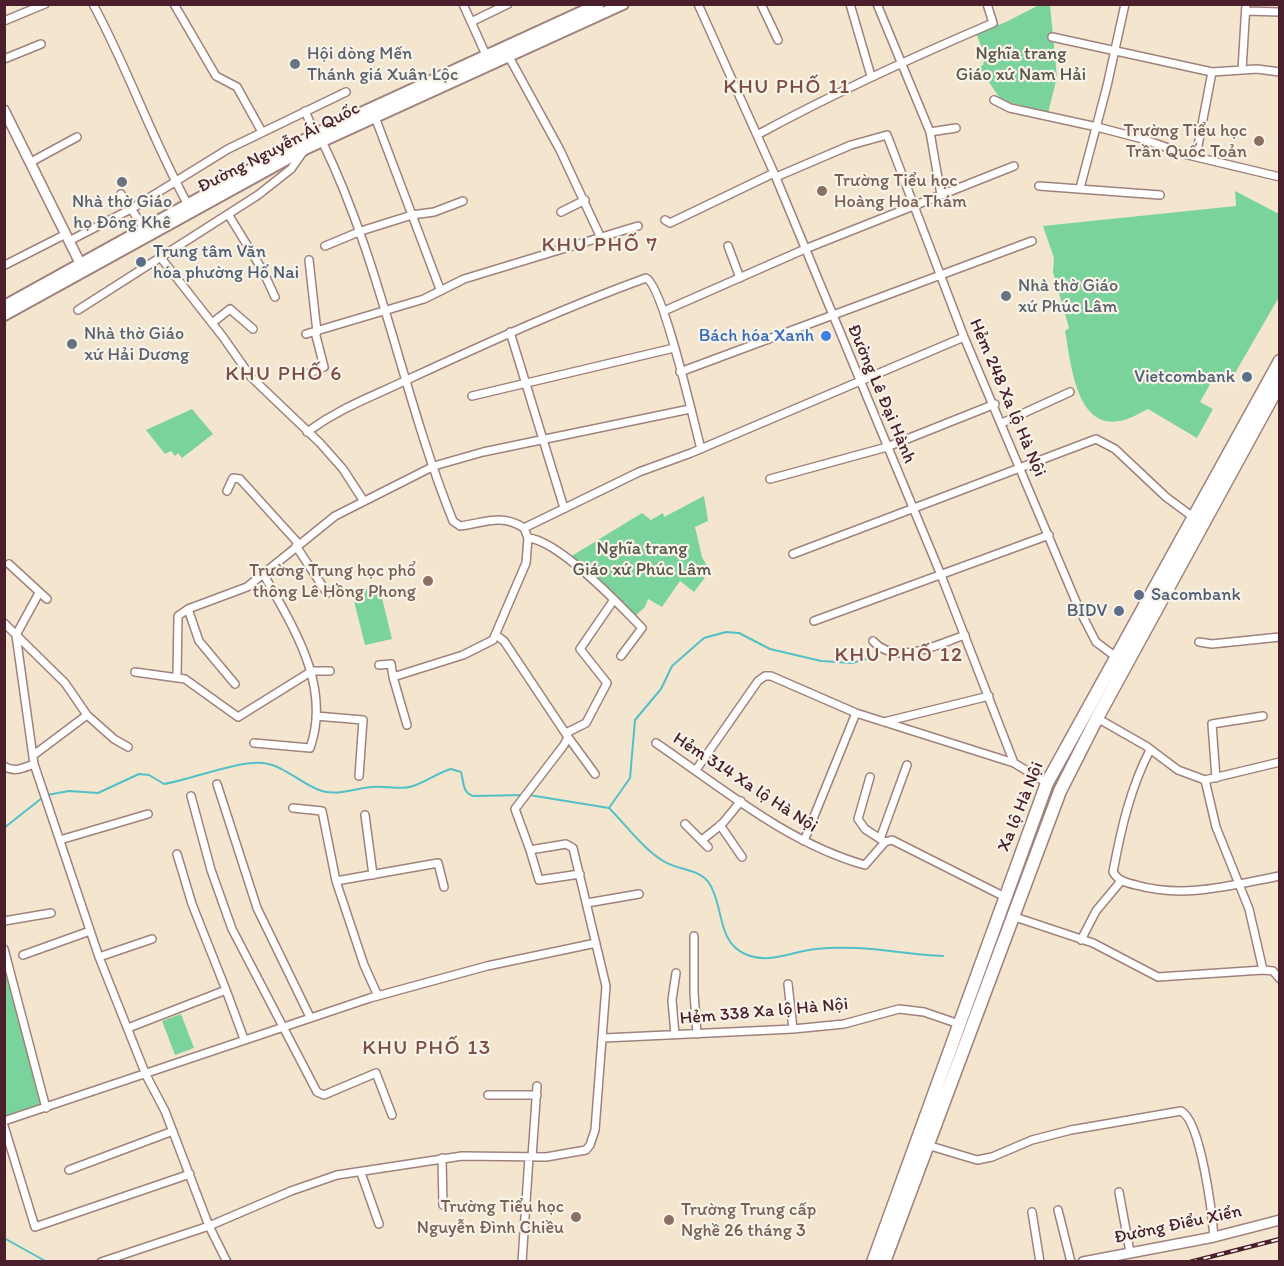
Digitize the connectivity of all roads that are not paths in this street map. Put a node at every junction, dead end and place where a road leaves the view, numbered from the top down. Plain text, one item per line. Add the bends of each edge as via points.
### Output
1 (45, 4) edge
2 (93, 4) edge
3 (174, 4) edge
4 (464, 4) edge
5 (508, 4) edge
6 (599, 4) edge
7 (623, 4) edge
8 (698, 4) edge
9 (761, 4) edge
10 (877, 4) edge
11 (987, 4) edge
12 (1125, 4) edge
13 (851, 5) edge
14 (1246, 8) edge
15 (1280, 12) edge
16 (4, 21) edge
17 (471, 22) junction
18 (1052, 37) dead end
19 (778, 40) dead end
20 (41, 44) dead end
21 (1115, 51) junction
22 (508, 57) junction
23 (4, 59) edge
24 (488, 60) junction
25 (902, 65) junction
26 (1242, 70) junction
27 (1212, 72) junction
28 (1280, 72) edge
29 (871, 76) junction
30 (346, 93) dead end
31 (994, 100) dead end
32 (4, 110) edge
33 (305, 111) junction
34 (375, 117) junction
35 (1097, 127) junction
36 (956, 128) dead end
37 (262, 132) junction
38 (930, 132) junction
39 (757, 135) junction
40 (77, 136) dead end
41 (318, 137) junction
42 (305, 149) junction
43 (1196, 156) junction
44 (31, 162) junction
45 (1014, 166) dead end
46 (775, 175) junction
47 (1280, 177) edge
48 (176, 182) junction
49 (1039, 186) dead end
50 (1080, 188) junction
51 (121, 194) dead end
52 (941, 195) junction
53 (1160, 195) dead end
54 (585, 200) junction
55 (463, 201) dead end
56 (187, 203) junction
57 (915, 204) junction
58 (131, 209) junction
59 (561, 212) dead end
60 (228, 214) junction
61 (412, 215) junction
62 (665, 220) dead end
63 (638, 226) dead end
64 (144, 228) junction
65 (361, 231) junction
66 (67, 237) junction
67 (601, 238) junction
68 (1032, 241) dead end
69 (325, 246) dead end
70 (728, 246) dead end
71 (122, 247) junction
72 (805, 249) junction
73 (161, 258) junction
74 (309, 260) dead end
75 (80, 263) junction
76 (5, 265) edge
77 (942, 275) junction
78 (740, 278) junction
79 (440, 289) junction
80 (275, 297) dead end
81 (4, 306) edge
82 (78, 310) dead end
83 (664, 311) junction
84 (385, 312) junction
85 (4, 315) edge
86 (832, 315) junction
87 (212, 323) junction
88 (253, 329) dead end
89 (316, 332) junction
90 (510, 332) junction
91 (306, 334) dead end
92 (964, 337) junction
93 (674, 348) junction
94 (1280, 361) edge
95 (680, 372) junction
96 (307, 374) dead end
97 (405, 381) junction
98 (859, 381) junction
99 (527, 382) junction
100 (1280, 383) edge
101 (1070, 392) dead end
102 (472, 396) dead end
103 (994, 404) junction
104 (690, 409) junction
105 (1002, 423) junction
106 (307, 432) junction
107 (542, 440) junction
108 (887, 447) junction
109 (701, 449) junction
110 (434, 466) junction
111 (1021, 468) junction
112 (770, 478) dead end
113 (227, 491) dead end
114 (1211, 497) junction
115 (363, 500) junction
116 (564, 508) junction
117 (913, 509) junction
118 (1198, 520) junction
119 (524, 528) junction
120 (1049, 535) junction
121 (528, 538) junction
122 (297, 545) junction
123 (793, 554) dead end
124 (9, 564) dead end
125 (264, 575) junction
126 (941, 575) junction
127 (39, 593) junction
128 (327, 593) dead end
129 (47, 599) dead end
130 (613, 600) junction
131 (188, 609) junction
132 (814, 621) dead end
133 (4, 623) edge
134 (16, 634) junction
135 (496, 635) junction
136 (965, 635) junction
137 (1280, 637) edge
138 (873, 641) dead end
139 (1199, 642) dead end
140 (621, 656) dead end
141 (1116, 657) junction
142 (379, 665) dead end
143 (312, 671) junction
144 (330, 671) dead end
145 (135, 672) dead end
146 (177, 677) junction
147 (393, 677) junction
148 (235, 684) dead end
149 (989, 696) junction
150 (856, 713) junction
151 (87, 715) junction
152 (316, 716) junction
153 (1263, 716) dead end
154 (1097, 718) junction
155 (884, 722) junction
156 (407, 725) dead end
157 (567, 735) junction
158 (254, 743) dead end
159 (656, 743) dead end
160 (128, 747) dead end
161 (1150, 750) junction
162 (34, 754) junction
163 (1280, 762) edge
164 (1014, 763) junction
165 (34, 764) junction
166 (907, 765) dead end
167 (4, 766) edge
168 (696, 770) junction
169 (595, 774) dead end
170 (359, 776) dead end
171 (870, 777) dead end
172 (1216, 778) junction
173 (1206, 780) junction
174 (1047, 783) junction
175 (217, 784) dead end
176 (191, 796) dead end
177 (741, 801) junction
178 (293, 808) dead end
179 (148, 814) dead end
180 (365, 815) dead end
181 (685, 824) dead end
182 (720, 825) junction
183 (60, 840) junction
184 (702, 840) junction
185 (804, 841) junction
186 (883, 841) junction
187 (708, 847) dead end
188 (530, 850) junction
189 (177, 854) dead end
190 (741, 857) dead end
191 (580, 874) junction
192 (373, 875) junction
193 (1280, 876) edge
194 (336, 881) junction
195 (1121, 881) junction
196 (1240, 883) junction
197 (444, 887) dead end
198 (639, 894) dead end
199 (1005, 897) junction
200 (587, 903) junction
201 (51, 913) dead end
202 (1011, 915) junction
203 (4, 921) edge
204 (90, 931) junction
205 (694, 936) dead end
206 (152, 939) dead end
207 (1081, 940) junction
208 (596, 944) junction
209 (4, 949) edge
210 (23, 955) dead end
211 (99, 957) junction
212 (1263, 969) junction
213 (676, 973) dead end
214 (1280, 979) edge
215 (788, 984) dead end
216 (226, 990) junction
217 (378, 996) junction
218 (310, 1017) junction
219 (959, 1024) junction
220 (282, 1026) junction
221 (128, 1028) junction
222 (793, 1029) junction
223 (697, 1034) junction
224 (675, 1035) junction
225 (604, 1038) junction
226 (244, 1039) junction
227 (146, 1075) junction
228 (537, 1086) dead end
229 (488, 1095) dead end
230 (537, 1095) junction
231 (46, 1108) junction
232 (392, 1115) dead end
233 (4, 1121) edge
234 (4, 1126) edge
235 (173, 1131) junction
236 (927, 1145) junction
237 (530, 1157) junction
238 (442, 1158) junction
239 (69, 1170) dead end
240 (361, 1173) junction
241 (190, 1174) junction
242 (1119, 1192) dead end
243 (444, 1205) dead end
244 (1058, 1210) dead end
245 (1032, 1212) dead end
246 (1280, 1220) edge
247 (380, 1224) dead end
248 (209, 1226) junction
249 (1214, 1237) junction
250 (1130, 1252) junction
251 (101, 1262) edge
252 (227, 1262) edge
253 (522, 1262) edge
254 (873, 1262) edge
255 (884, 1262) edge
256 (1040, 1262) edge
257 (1071, 1262) edge
258 (1083, 1262) edge

1 - 16 street
2 - 48 street
3 - 37 street via 216,76 237,87
4 - 17 street
5 - 17 street
6 - 24 main road, Đường Nguyễn Ái Quốc
7 - 22 main road, Đường Nguyễn Ái Quốc
8 - 39 street, Đường Lê Đại Hành
9 - 19 street
10 - 25 street
11 - 25 street via 993,23
12 - 21 street
13 - 29 street
14 - 15 street
14 - 26 street
17 - 24 street
18 - 21 street
20 - 23 street
21 - 27 street
21 - 35 street
22 - 24 main road, Đường Nguyễn Ái Quốc
22 - 54 street
24 - 34 main road, Đường Nguyễn Ái Quốc
24 - 41 main road, Đường Nguyễn Ái Quốc
25 - 29 street
25 - 38 street
26 - 27 street
26 - 28 street
27 - 43 street
29 - 39 street
30 - 33 street
31 - 35 street via 1010,108
32 - 44 street
33 - 37 street
33 - 41 street
34 - 41 main road, Đường Nguyễn Ái Quốc
34 - 61 street
35 - 43 street
35 - 50 street
36 - 38 street
37 - 48 street
38 - 52 street
39 - 46 street, Đường Lê Đại Hành
40 - 44 street
41 - 42 main road, Đường Nguyễn Ái Quốc
41 - 56 main road, Đường Nguyễn Ái Quốc
41 - 65 street
42 - 60 street via 291,169
42 - 71 main road, Đường Nguyễn Ái Quốc
43 - 47 street
44 - 66 street
45 - 52 street
46 - 57 street, Hẻm 248 Xa lộ Hà Nội via 884,134
46 - 62 street via 670,223
46 - 72 street, Đường Lê Đại Hành
48 - 56 street
48 - 58 street
49 - 50 street
50 - 53 street
51 - 58 street
52 - 57 street
54 - 59 street
54 - 67 street
55 - 61 street
56 - 64 main road, Đường Nguyễn Ái Quốc
57 - 72 street
57 - 77 street, Hẻm 248 Xa lộ Hà Nội
58 - 64 street
58 - 66 street
60 - 73 street
60 - 80 street
61 - 65 street
61 - 79 street
63 - 67 street
64 - 71 main road, Đường Nguyễn Ái Quốc
65 - 69 street
65 - 84 street
66 - 75 street
66 - 76 street
67 - 79 street
68 - 77 street
70 - 78 street
71 - 75 main road
71 - 85 main road
72 - 78 street
72 - 86 street, Đường Lê Đại Hành
73 - 82 street
73 - 87 street
74 - 89 street
75 - 81 main road
77 - 86 street
77 - 92 street, Hẻm 248 Xa lộ Hà Nội
78 - 83 street
79 - 84 street via 424,299
83 - 90 street via 653,283 646,278
83 - 93 street
84 - 89 street
84 - 97 street
86 - 95 street
86 - 98 street, Đường Lê Đại Hành
87 - 88 street via 230,309
87 - 106 street via 250,377
89 - 91 street
89 - 96 street via 324,367
90 - 97 street
90 - 99 street
92 - 98 street
92 - 103 street, Hẻm 248 Xa lộ Hà Nội
93 - 95 street
93 - 99 street
94 - 114 highway, Xa lộ Hà Nội
95 - 104 street
97 - 106 street via 360,399
97 - 110 street
98 - 108 street, Đường Lê Đại Hành
98 - 109 street
99 - 102 street
99 - 107 street
100 - 114 highway, Xa lộ Hà Nội
101 - 105 street
103 - 105 street, Hẻm 248 Xa lộ Hà Nội
103 - 108 street
104 - 107 street
104 - 109 street
105 - 111 street, Hẻm 248 Xa lộ Hà Nội
106 - 115 street via 343,469
107 - 110 street
107 - 116 street
108 - 112 street
108 - 117 street, Đường Lê Đại Hành
109 - 116 street via 639,472
110 - 115 street
110 - 119 street via 457,525 496,518
111 - 117 street
111 - 118 street via 1098,439
111 - 120 street, Hẻm 248 Xa lộ Hà Nội
113 - 122 street via 233,478 240,479
114 - 118 highway, Xa lộ Hà Nội
115 - 122 street via 334,516
116 - 119 street
117 - 123 street
117 - 126 street, Đường Lê Đại Hành
118 - 141 highway, Xa lộ Hà Nội
118 - 154 highway, Xa lộ Hà Nội
119 - 121 street
120 - 126 street
120 - 141 street, Hẻm 248 Xa lộ Hà Nội via 1091,634
121 - 130 street via 545,542
121 - 135 street via 526,563
122 - 125 street
122 - 128 street
124 - 127 street
125 - 131 street via 247,587
125 - 143 street
126 - 132 street
126 - 136 street, Đường Lê Đại Hành
127 - 129 street
127 - 134 street
130 - 140 street via 642,628
130 - 157 street via 580,649 607,683 586,723
131 - 146 street via 178,616
131 - 148 street via 199,641
133 - 134 street
134 - 151 street via 65,683
134 - 162 street
135 - 147 street via 489,643 464,655
135 - 157 street via 513,653
136 - 138 street via 904,653 880,649
136 - 149 street, Đường Lê Đại Hành
137 - 139 street
141 - 174 highway, Xa lộ Hà Nội
142 - 147 street via 391,664
143 - 144 street
143 - 146 street via 238,717 189,680
143 - 152 street
145 - 146 street
147 - 156 street
149 - 155 street
149 - 164 street, Đường Lê Đại Hành
150 - 155 street
150 - 168 street via 765,676 751,690
150 - 185 street
151 - 160 street
151 - 162 street
152 - 158 street via 310,748
152 - 170 street via 363,720
153 - 172 street via 1212,724
154 - 161 street
154 - 202 highway, Xa lộ Hà Nội via 1060,791
155 - 164 street
157 - 169 street
157 - 188 street via 564,746 518,803 516,813
159 - 168 street, Hẻm 314 Xa lộ Hà Nội
161 - 173 street via 1178,770
161 - 195 street via 1122,824 1113,872
162 - 165 street
163 - 172 street
164 - 174 street
165 - 167 street via 19,770
165 - 183 street
166 - 186 street
168 - 177 street, Hẻm 314 Xa lộ Hà Nội
171 - 186 street via 858,819
172 - 173 street
173 - 196 street via 1216,827
174 - 199 highway, Xa lộ Hà Nội
175 - 218 street via 257,908
176 - 220 street via 232,929
177 - 182 street
177 - 185 street, Hẻm 314 Xa lộ Hà Nội
178 - 194 street via 322,811
179 - 183 street
180 - 192 street
181 - 184 street
182 - 184 street
182 - 190 street
183 - 204 street
184 - 187 street
185 - 186 street, Hẻm 314 Xa lộ Hà Nội via 865,865
186 - 199 street via 892,840
188 - 191 street via 570,844
188 - 191 street via 539,880
189 - 216 street
191 - 200 street
192 - 194 street
192 - 197 street via 438,862
193 - 196 street
194 - 217 street
195 - 196 street via 1175,892
195 - 207 street via 1091,919
196 - 212 street
198 - 200 street
199 - 219 highway, Xa lộ Hà Nội
200 - 208 street
201 - 203 street
202 - 207 street
202 - 236 highway, Xa lộ Hà Nội
204 - 210 street
204 - 211 street
205 - 223 street
206 - 211 street
207 - 212 street via 1158,977
208 - 217 street via 487,966
208 - 225 street via 606,986
209 - 231 street
211 - 221 street
212 - 214 street via 1273,971
213 - 224 street via 672,1000
215 - 222 street
216 - 221 street
216 - 226 street
217 - 218 street
218 - 220 street
219 - 222 street, Hẻm 338 Xa lộ Hà Nội via 924,1012 899,1009 844,1023
219 - 254 highway, Xa lộ Hà Nội
220 - 226 street
220 - 232 street via 319,1094 376,1073
221 - 227 street
222 - 223 street, Hẻm 338 Xa lộ Hà Nội
223 - 224 street, Hẻm 338 Xa lộ Hà Nội
224 - 225 street, Hẻm 338 Xa lộ Hà Nội
225 - 237 street via 595,1130 590,1145 586,1150
226 - 227 street
227 - 231 street
227 - 235 street
228 - 230 street
229 - 230 street
230 - 237 street
231 - 233 street
234 - 241 street via 35,1227
235 - 239 street
235 - 241 street
236 - 249 street via 977,1160 1071,1130 1181,1110 1188,1115 1200,1153
236 - 255 highway, Xa lộ Hà Nội
237 - 238 street
237 - 253 street
238 - 240 street
238 - 243 street
240 - 247 street
240 - 248 street via 317,1181
241 - 248 street
242 - 250 street
244 - 257 street
245 - 256 street
246 - 249 street, Đường Điểu Xiển
248 - 251 street
248 - 252 street
249 - 250 street, Đường Điểu Xiển
250 - 258 street, Đường Điểu Xiển

